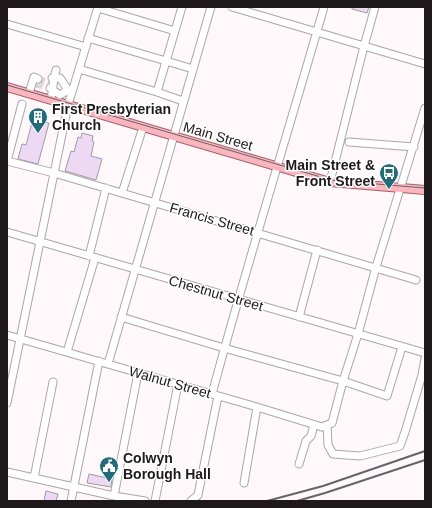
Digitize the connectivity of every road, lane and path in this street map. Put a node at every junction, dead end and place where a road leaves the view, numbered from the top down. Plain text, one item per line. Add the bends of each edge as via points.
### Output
1 (182, 7) edge
2 (211, 7) edge
3 (232, 7) edge
4 (324, 7) edge
5 (375, 7) edge
6 (98, 8) edge
7 (7, 24) edge
8 (175, 31) junction
9 (317, 32) junction
10 (88, 38) junction
11 (364, 46) junction
12 (86, 47) junction
13 (166, 61) junction
14 (425, 64) edge
15 (79, 69) junction
16 (193, 69) junction
17 (56, 70) dead end
18 (36, 79) dead end
19 (51, 83) junction
20 (7, 87) edge
21 (70, 91) junction
22 (157, 92) junction
23 (29, 93) junction
24 (51, 99) junction
25 (183, 101) junction
26 (22, 104) dead end
27 (68, 105) junction
28 (425, 108) edge
29 (143, 127) junction
30 (173, 136) junction
31 (349, 142) dead end
32 (414, 147) junction
33 (7, 161) edge
34 (277, 167) junction
35 (54, 173) junction
36 (330, 182) junction
37 (106, 188) junction
38 (400, 188) junction
39 (425, 190) edge
40 (122, 193) junction
41 (154, 203) junction
42 (7, 232) edge
43 (259, 232) junction
44 (40, 242) junction
45 (317, 250) junction
46 (92, 257) junction
47 (376, 267) junction
48 (135, 269) junction
49 (416, 280) dead end
50 (238, 299) junction
51 (121, 317) junction
52 (299, 317) junction
53 (358, 334) junction
54 (7, 336) edge
55 (20, 338) junction
56 (402, 346) junction
57 (224, 348) junction
58 (68, 352) junction
59 (425, 353) edge
60 (425, 358) edge
61 (99, 361) junction
62 (108, 364) junction
63 (138, 373) junction
64 (343, 380) junction
65 (53, 382) dead end
66 (178, 384) junction
67 (215, 395) junction
68 (8, 397) edge
69 (257, 407) junction
70 (330, 424) junction
71 (314, 425) junction
72 (299, 464) dead end
73 (7, 472) edge
74 (34, 478) junction
75 (244, 483) dead end
76 (74, 487) junction
77 (114, 496) junction
78 (72, 501) edge
79 (145, 501) edge
80 (155, 501) edge
81 (192, 501) edge

1 - 8 street
2 - 16 street
3 - 9 street
4 - 9 street
5 - 11 street
6 - 8 street
6 - 10 street
7 - 12 street
8 - 13 street
9 - 11 street
9 - 34 street
10 - 12 street
10 - 13 street
11 - 14 street
11 - 36 street
12 - 15 street
13 - 16 street
13 - 22 street
15 - 21 street
15 - 22 street
16 - 25 street
17 - 19 street
18 - 23 street
19 - 21 street via 60,95
19 - 21 street via 60,78
19 - 24 street
20 - 23 main road, Main Street
21 - 27 street
22 - 25 street
23 - 24 main road, Main Street
24 - 27 main road, Main Street
25 - 30 street
26 - 33 street
27 - 29 main road, Main Street
27 - 35 street
28 - 32 street
29 - 30 main road, Main Street
29 - 40 street
30 - 34 main road, Main Street
30 - 41 street
31 - 32 street
32 - 38 street
33 - 35 street, Francis Street
34 - 36 main road, Main Street
34 - 43 street
35 - 37 street, Francis Street
35 - 44 street
36 - 38 main road, Main Street
37 - 40 street, Francis Street
37 - 46 street
38 - 39 main road, Main Street
38 - 47 street
40 - 41 street, Francis Street
41 - 43 street, Francis Street
41 - 48 street
42 - 44 street, Chestnut Street
43 - 45 street, Francis Street
43 - 50 street
44 - 46 street, Chestnut Street
44 - 55 street
45 - 47 street, Francis Street
45 - 52 street
46 - 48 street, Chestnut Street
46 - 58 street
47 - 49 street, Francis Street
47 - 53 street
48 - 50 street, Chestnut Street
48 - 51 street
50 - 52 street, Chestnut Street
50 - 57 street
51 - 57 street
51 - 62 street
52 - 53 street, Chestnut Street
53 - 56 street, Chestnut Street
53 - 64 street
54 - 55 street, Walnut Street
55 - 58 street, Walnut Street
55 - 68 street
56 - 59 street, Chestnut Street
56 - 64 street via 387,396
57 - 64 street
57 - 67 street
58 - 61 street, Walnut Street
60 - 70 street via 400,446 360,456 333,454 328,445
61 - 62 street, Walnut Street
61 - 76 street
62 - 63 street, Walnut Street
63 - 66 street, Walnut Street
63 - 77 street
64 - 70 street
65 - 74 street
66 - 67 street, Walnut Street
66 - 80 street
67 - 69 street, Walnut Street
67 - 81 street via 198,495
69 - 71 street, Walnut Street
69 - 75 street
70 - 71 street, Walnut Street via 322,428
71 - 72 street
73 - 74 street
74 - 76 street
76 - 77 street
76 - 78 street
77 - 79 street

